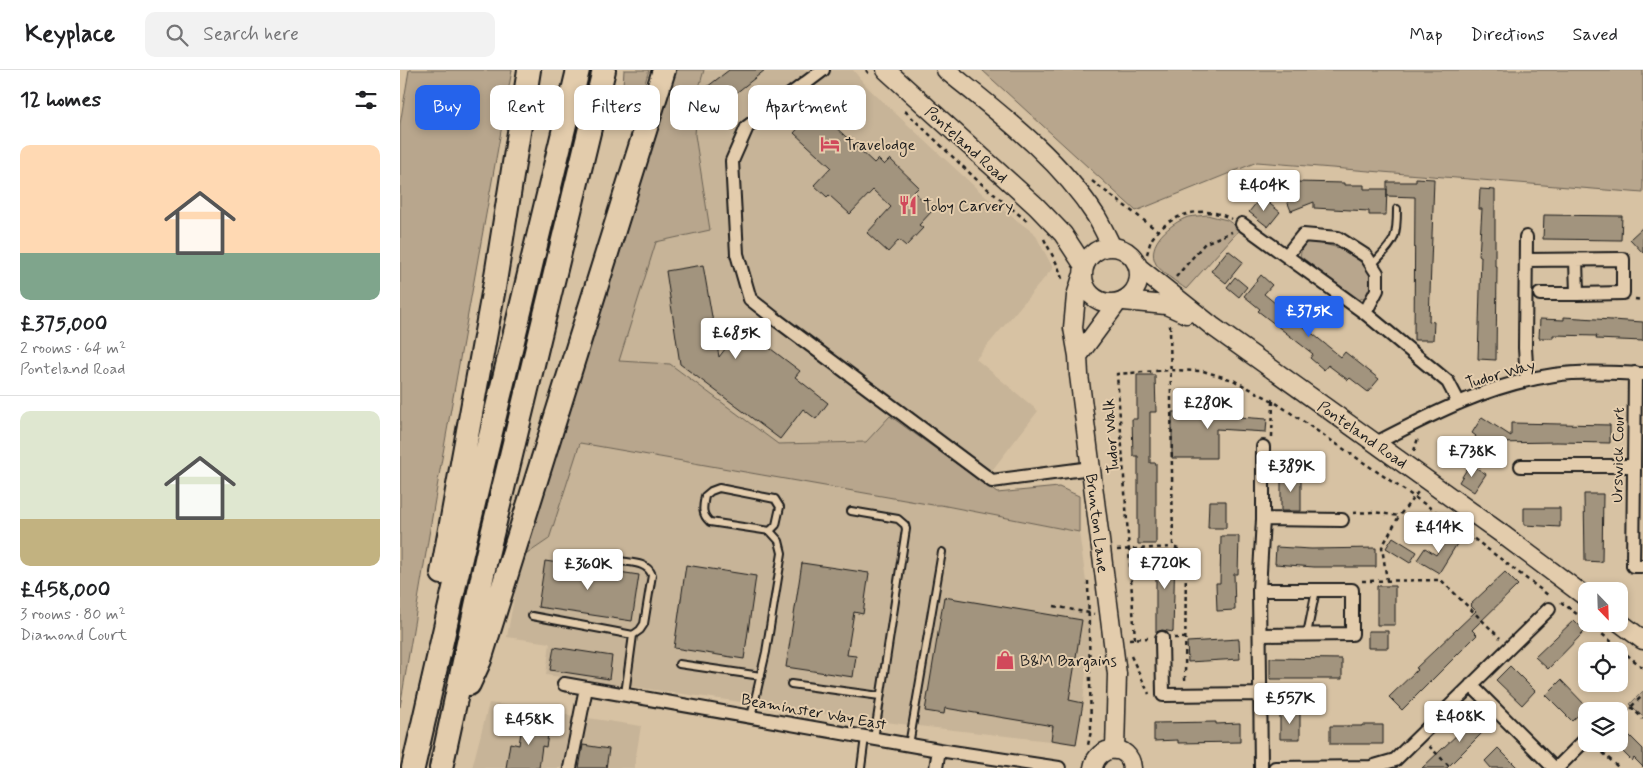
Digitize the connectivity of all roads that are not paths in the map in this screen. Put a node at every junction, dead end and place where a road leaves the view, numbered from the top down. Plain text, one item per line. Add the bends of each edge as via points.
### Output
1 (529, 70) edge
2 (578, 70) edge
3 (604, 70) edge
4 (664, 70) edge
5 (823, 70) edge
6 (886, 70) edge
7 (946, 70) edge
8 (808, 74) edge
9 (1397, 208) dead end
10 (1242, 224) road end
11 (1526, 237) dead end
12 (1112, 247) junction
13 (1287, 255) junction
14 (1526, 260) junction
15 (1576, 260) junction
16 (1372, 265) junction
17 (1142, 270) junction
18 (1083, 271) junction
19 (1540, 294) dead end
20 (1577, 294) junction
21 (1120, 302) junction
22 (1365, 312) junction
23 (1212, 326) junction
24 (1078, 356) junction
25 (1639, 374) edge
26 (1527, 380) junction
27 (1459, 403) junction
28 (1376, 443) junction
29 (1263, 448) road end
30 (1521, 466) dead end
31 (1634, 466) junction
32 (1091, 468) junction
33 (852, 511) dead end
34 (1263, 520) junction
35 (1342, 520) road end
36 (770, 531) junction
37 (1638, 537) edge
38 (942, 552) dead end
39 (620, 561) dead end
40 (1643, 566) edge
41 (1259, 590) junction
42 (1316, 590) junction
43 (1578, 591) edge
44 (1553, 605) road end
45 (532, 616) dead end
46 (1628, 629) edge
47 (1307, 634) junction
48 (633, 635) junction
49 (1260, 635) junction
50 (1162, 638) dead end
51 (1643, 640) edge
52 (679, 664) dead end
53 (761, 676) junction
54 (564, 684) dead end
55 (791, 684) dead end
56 (1471, 685) junction
57 (586, 688) junction
58 (625, 694) junction
59 (1260, 694) junction
60 (880, 696) junction
61 (751, 717) junction
62 (422, 720) junction
63 (450, 726) junction
64 (869, 738) junction
65 (909, 745) junction
66 (1578, 747) edge
67 (939, 750) junction
68 (1115, 750) junction
69 (413, 768) edge
70 (441, 768) edge
71 (570, 768) edge
72 (861, 768) edge
73 (936, 768) edge
74 (1059, 768) edge
75 (1093, 768) edge
76 (1132, 768) edge
77 (1260, 768) edge
78 (1276, 768) edge
79 (1335, 768) edge
80 (1556, 768) edge

1 - 62 highway via 471,421 425,660
2 - 62 highway
3 - 63 highway via 487,555
4 - 63 highway via 480,660
5 - 8 street
6 - 18 main road, Ponteland Road via 1036,206 1063,234
7 - 12 main road via 1032,140 1096,216
8 - 32 street via 747,127 732,161 737,254 750,298 992,481
9 - 16 lane via 1395,237
10 - 13 street
11 - 14 street
12 - 17 main road via 1123,250
12 - 18 main road via 1100,249 1090,256
13 - 16 street via 1303,235 1338,238 1366,256
13 - 22 street
14 - 15 street
14 - 26 street
15 - 20 street
15 - 20 street via 1623,259 1623,293
16 - 22 street via 1377,273 1377,290
17 - 21 main road via 1134,292
17 - 23 main road, Ponteland Road
18 - 21 main road via 1087,290 1097,300
18 - 24 main road, Brunton Lane via 1076,296 1073,328
19 - 20 street
21 - 23 main road, Ponteland Road via 1166,305
21 - 24 main road
22 - 27 street via 1448,382
23 - 28 main road, Ponteland Road
24 - 32 main road, Brunton Lane
25 - 26 street, Tudor Way via 1556,375
25 - 31 street, Urswick Court
26 - 27 street, Tudor Way
27 - 28 street, Tudor Way
28 - 43 main road, Ponteland Road
29 - 34 street
30 - 31 street
31 - 37 street, Urswick Court
32 - 68 main road, Brunton Lane via 1117,674
33 - 60 lane via 898,519 906,529
34 - 35 street
34 - 41 street
36 - 36 lane via 776,525 780,507 775,499 718,488 705,496 703,512 710,522
36 - 53 lane via 779,541 782,553
37 - 40 street, Urswick Court via 1632,566
38 - 65 lane
39 - 48 lane via 645,565 652,575 644,624
41 - 42 street
41 - 49 street
42 - 47 lane
42 - 47 street via 1352,590 1352,634
44 - 56 street
45 - 48 lane
46 - 51 main road
47 - 49 street
48 - 58 lane
49 - 59 street
50 - 59 street via 1163,695
52 - 53 lane
53 - 61 lane
54 - 57 street, Beaminster Way East
55 - 60 lane
56 - 79 street via 1394,760 1371,767
56 - 80 street
57 - 58 street, Beaminster Way East
57 - 71 street
58 - 61 street, Beaminster Way East
59 - 77 street
60 - 64 lane
61 - 64 street, Beaminster Way East
62 - 69 highway
63 - 70 highway
64 - 65 street, Beaminster Way East
64 - 72 lane
65 - 67 street, Beaminster Way East
66 - 80 street
67 - 73 street
67 - 74 street, Beaminster Way East
68 - 75 main road via 1099,755
68 - 76 main road via 1126,754
78 - 79 street

